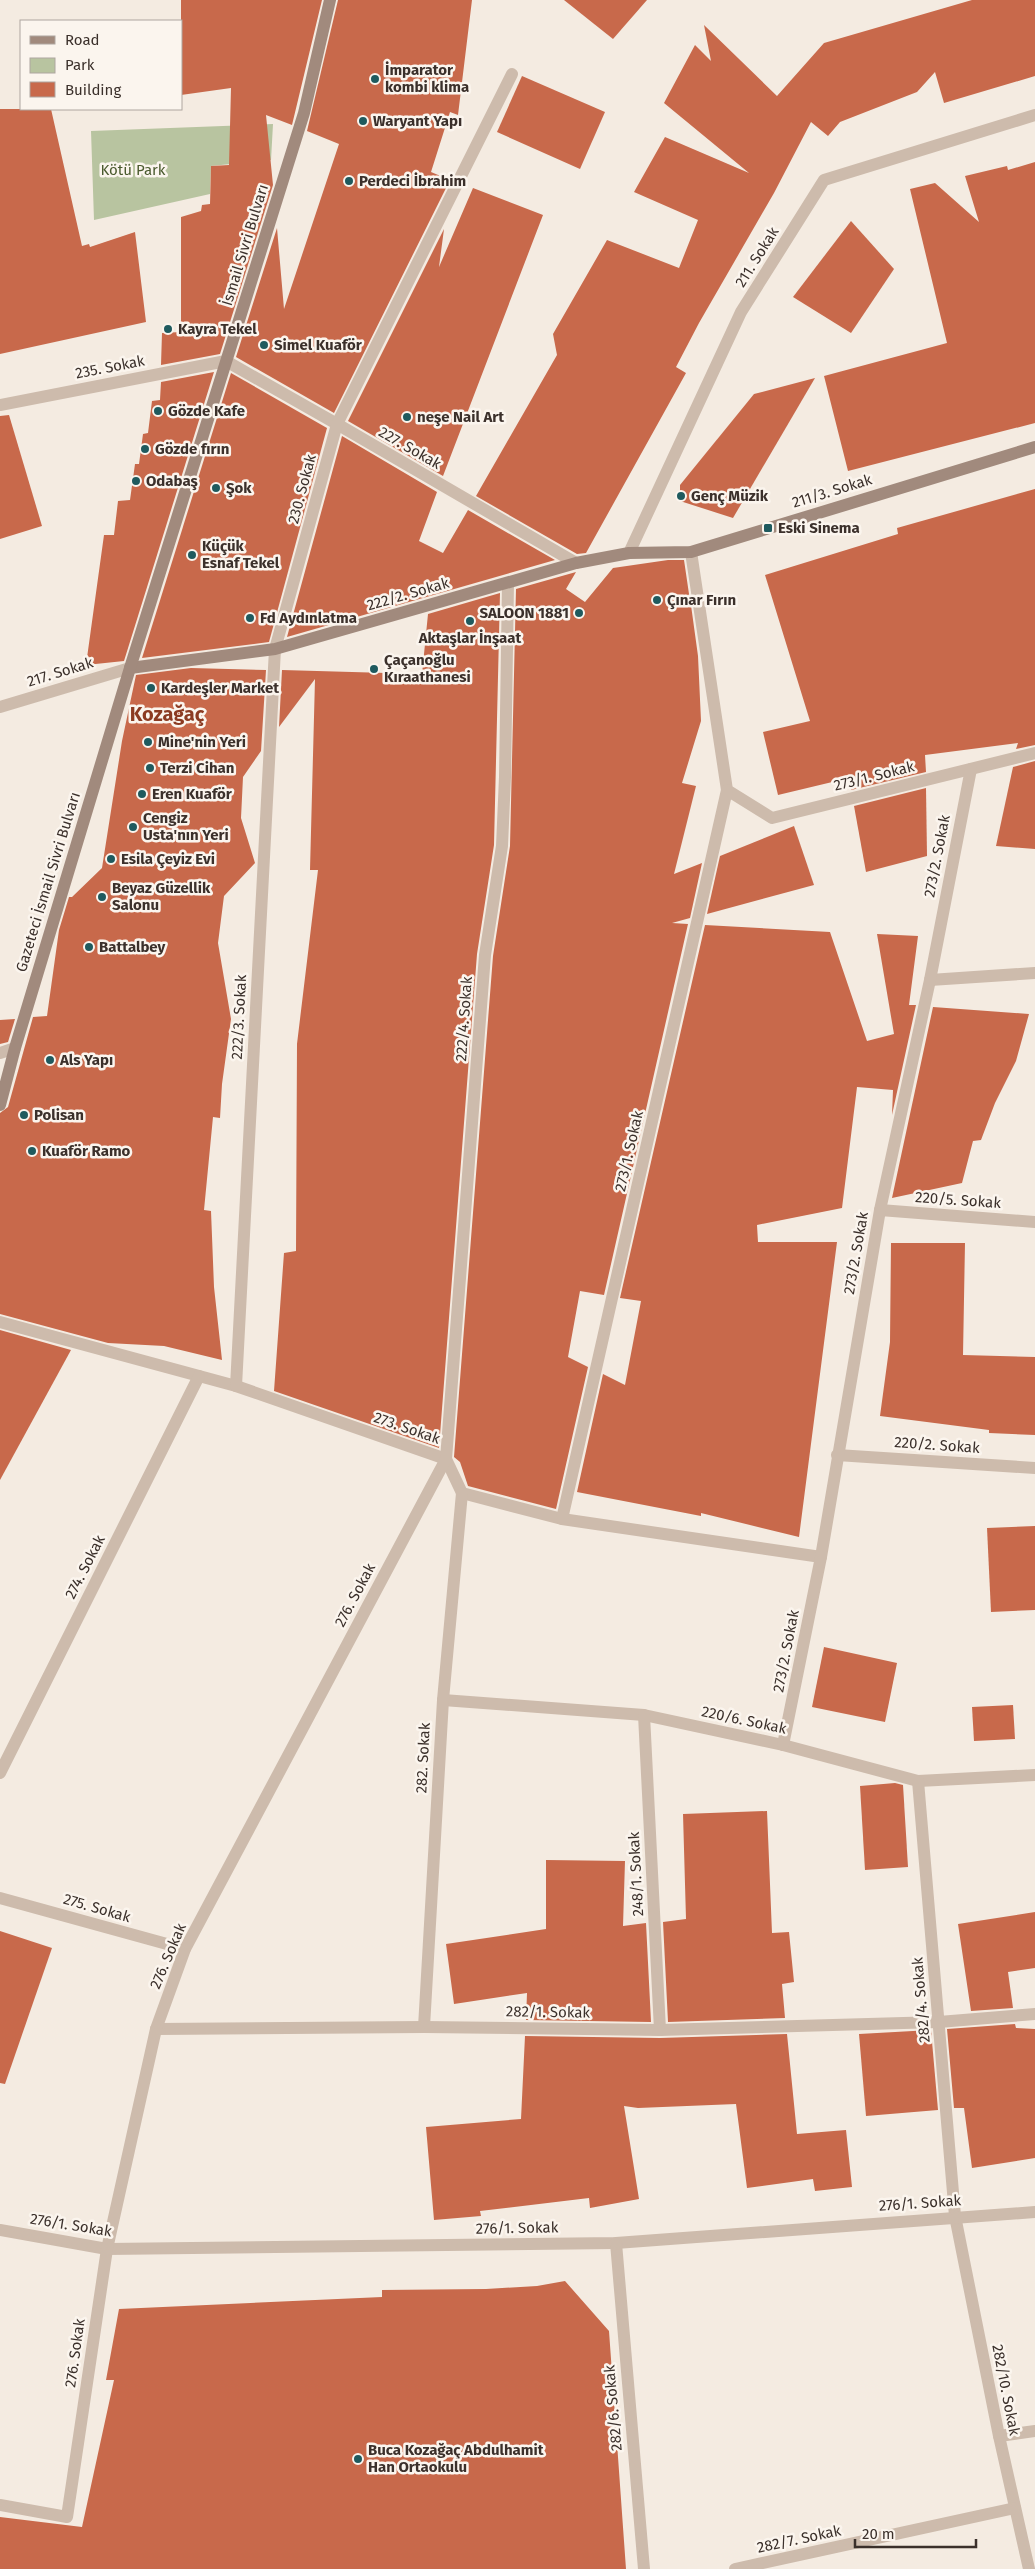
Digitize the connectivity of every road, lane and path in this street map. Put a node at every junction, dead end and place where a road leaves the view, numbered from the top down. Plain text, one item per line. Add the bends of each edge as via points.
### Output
1 (330, 0) edge
2 (512, 74) dead end
3 (1035, 115) edge
4 (226, 361) junction
5 (0, 405) edge
6 (337, 424) junction
7 (1035, 447) edge
8 (691, 552) junction
9 (629, 554) junction
10 (576, 564) junction
11 (508, 583) junction
12 (275, 649) junction
13 (130, 668) junction
14 (0, 707) edge
15 (1035, 753) edge
16 (970, 769) junction
17 (728, 790) junction
18 (1035, 972) edge
19 (930, 980) junction
20 (15, 1048) junction
21 (0, 1053) edge
22 (0, 1105) edge
23 (880, 1210) junction
24 (1035, 1222) edge
25 (0, 1322) edge
26 (198, 1376) junction
27 (236, 1386) junction
28 (837, 1455) junction
29 (446, 1459) junction
30 (1035, 1468) edge
31 (462, 1493) junction
32 (562, 1519) junction
33 (821, 1558) junction
34 (443, 1700) junction
35 (644, 1715) junction
36 (783, 1745) junction
37 (0, 1773) edge
38 (1035, 1774) edge
39 (918, 1781) junction
40 (0, 1898) edge
41 (186, 1949) junction
42 (1035, 2014) edge
43 (940, 2022) junction
44 (424, 2026) junction
45 (156, 2029) junction
46 (660, 2030) junction
47 (1035, 2212) edge
48 (955, 2216) junction
49 (0, 2230) edge
50 (616, 2243) junction
51 (107, 2249) junction
52 (1035, 2431) edge
53 (999, 2436) junction
54 (0, 2505) edge
55 (1015, 2508) junction
56 (644, 2569) edge
57 (736, 2569) edge
58 (1029, 2569) edge

1 - 4 main road, İsmail Sivri Bulvarı via 304,113
2 - 6 street, 230. Sokak
3 - 9 street, 211. Sokak via 824,180 741,312
4 - 5 street, 235. Sokak
4 - 6 street, 227. Sokak
4 - 13 main road, İsmail Sivri Bulvarı
6 - 10 street, 227. Sokak
6 - 12 street, 230. Sokak
7 - 8 main road, 211/3. Sokak
8 - 9 main road, 211/3. Sokak
8 - 17 street, 273/1. Sokak
9 - 10 main road, 211/3. Sokak
10 - 11 main road, 222/2. Sokak
11 - 12 main road, 222/2. Sokak
11 - 29 street, 222/4. Sokak via 502,846 485,955
12 - 13 main road, 222/2. Sokak
12 - 27 street, 222/3. Sokak
13 - 14 street, 217. Sokak
13 - 20 main road, Gazeteci İsmail Sivri Bulvarı
15 - 16 street, 273/1. Sokak
16 - 17 street, 273/1. Sokak via 772,818
16 - 19 street, 273/2. Sokak
17 - 32 street, 273/1. Sokak
18 - 19 street
19 - 23 street, 273/2. Sokak
20 - 21 street
20 - 22 main road, Gazeteci İsmail Sivri Bulvarı
23 - 24 street, 220/5. Sokak
23 - 28 street, 273/2. Sokak
25 - 26 street, 273. Sokak
26 - 27 street, 273. Sokak
26 - 37 street, 274. Sokak
27 - 29 street, 273. Sokak
28 - 30 street, 220/2. Sokak
28 - 33 street, 273/2. Sokak
29 - 31 street, 273. Sokak
29 - 41 street, 276. Sokak
31 - 32 street
31 - 34 street, 282. Sokak
32 - 33 street
33 - 36 street, 273/2. Sokak
34 - 35 street, 220/6. Sokak
34 - 44 street, 282. Sokak
35 - 36 street, 220/6. Sokak
35 - 46 street, 248/1. Sokak
36 - 39 street, 220/6. Sokak
38 - 39 street, 220/6. Sokak
39 - 43 street, 282/4. Sokak
40 - 41 street, 275. Sokak
41 - 45 street, 276. Sokak
42 - 43 street, 282/1. Sokak
43 - 46 street, 282/1. Sokak
43 - 48 street, 282/4. Sokak
44 - 45 street, 282/1. Sokak
44 - 46 street, 282/1. Sokak
45 - 51 street, 276. Sokak
47 - 48 street, 276/1. Sokak
48 - 50 street, 276/1. Sokak
48 - 53 street, 282/10. Sokak
49 - 51 street, 276/1. Sokak
50 - 51 street, 276/1. Sokak
50 - 56 street, 282/6. Sokak
51 - 54 street, 276. Sokak via 67,2517
52 - 53 street
53 - 55 street, 282/10. Sokak
55 - 57 street, 282/7. Sokak
55 - 58 street, 282/10. Sokak

